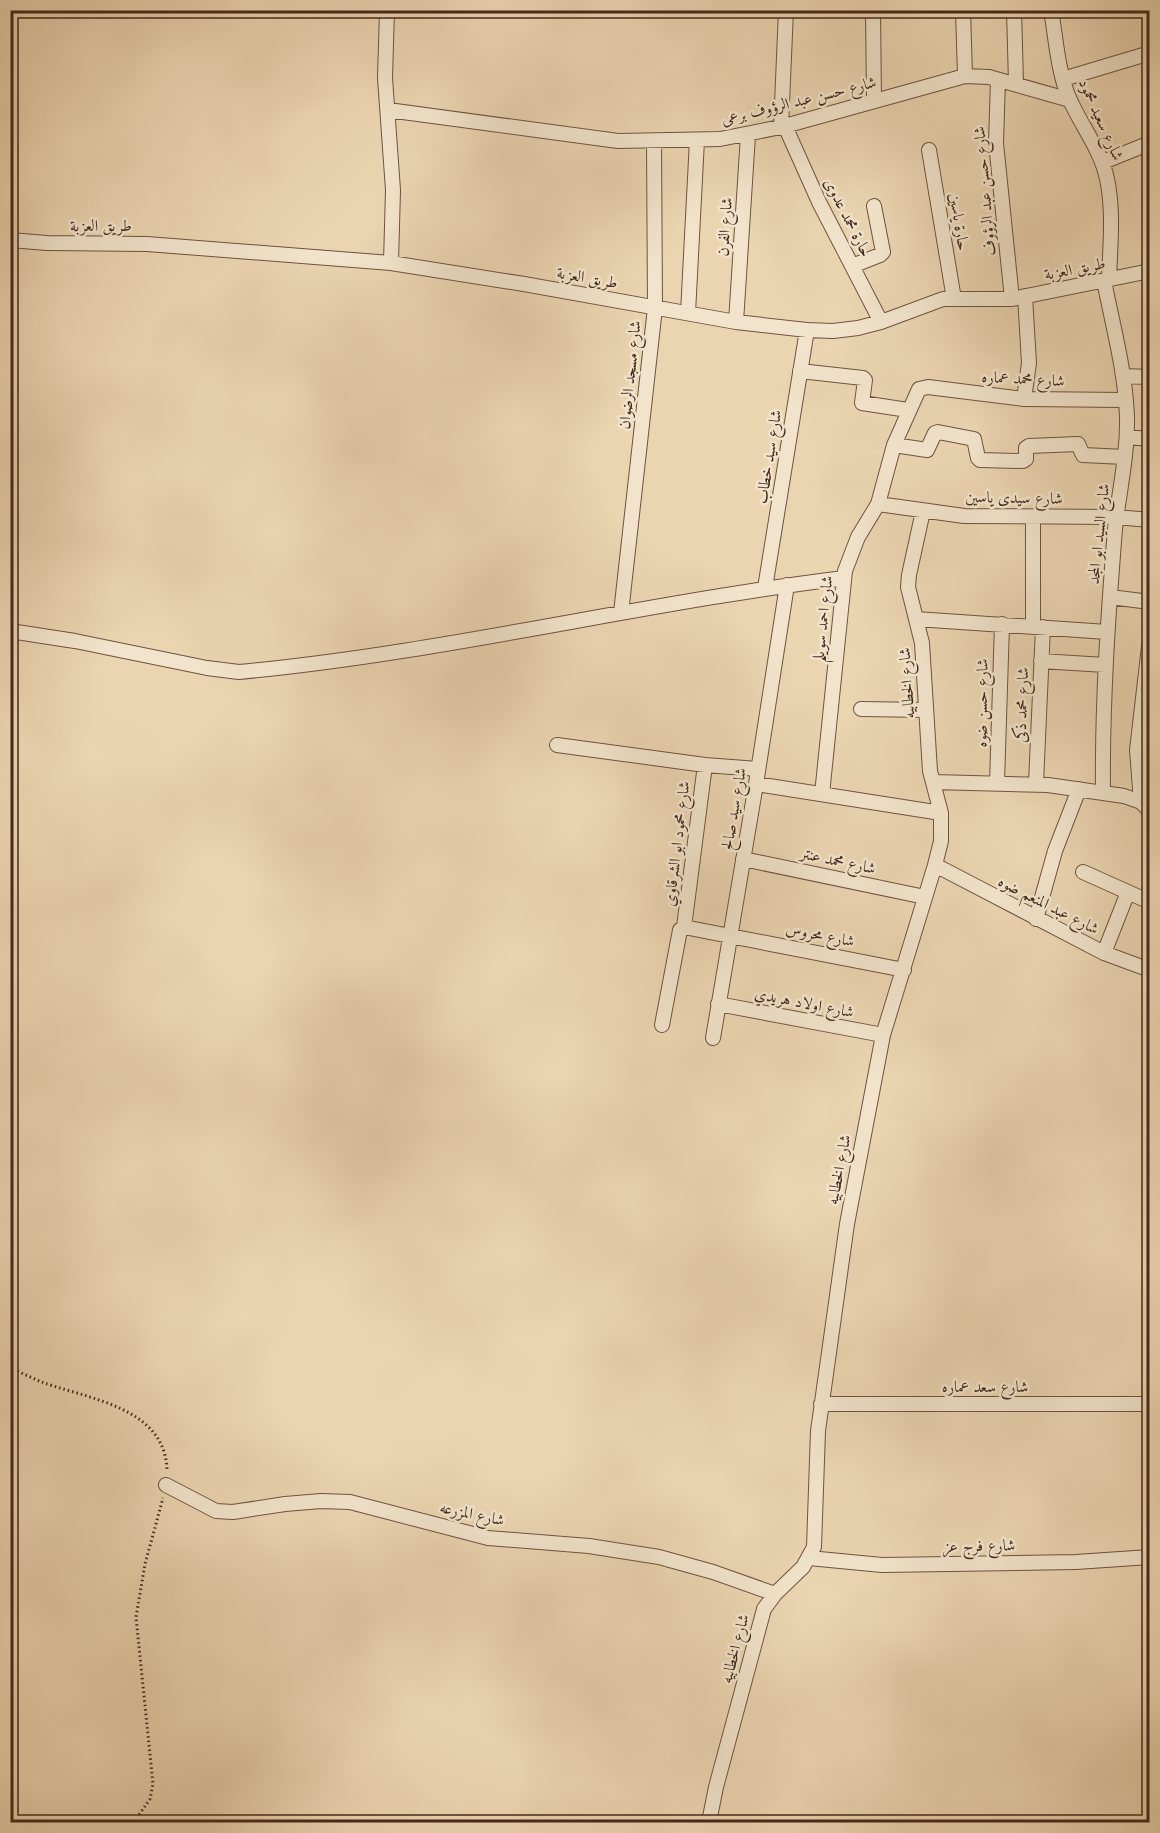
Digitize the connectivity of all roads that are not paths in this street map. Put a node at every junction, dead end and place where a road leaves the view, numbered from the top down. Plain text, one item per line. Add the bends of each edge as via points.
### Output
1 (387, 10) edge
2 (786, 10) edge
3 (873, 10) edge
4 (963, 10) edge
5 (1014, 10) edge
6 (1051, 10) edge
7 (1149, 53) edge
8 (964, 76) junction
9 (1064, 79) junction
10 (998, 80) junction
11 (1016, 83) junction
12 (1070, 100) junction
13 (874, 101) junction
14 (388, 110) junction
15 (783, 127) junction
16 (748, 135) junction
17 (697, 140) junction
18 (654, 141) junction
19 (1149, 143) edge
20 (929, 150) dead end
21 (1102, 162) junction
22 (874, 207) dead end
23 (10, 240) edge
24 (391, 263) junction
25 (852, 266) junction
26 (1149, 271) edge
27 (1106, 281) junction
28 (1018, 297) junction
29 (954, 299) junction
30 (655, 308) junction
31 (688, 313) junction
32 (736, 322) junction
33 (881, 322) junction
34 (807, 330) junction
35 (800, 371) junction
36 (1124, 376) junction
37 (1149, 376) edge
38 (919, 389) joint
39 (1024, 399) junction
40 (1126, 400) junction
41 (908, 410) junction
42 (1126, 437) junction
43 (1149, 439) edge
44 (894, 445) junction
45 (1125, 457) junction
46 (878, 504) junction
47 (922, 511) junction
48 (1033, 516) junction
49 (1116, 517) junction
50 (1149, 520) edge
51 (844, 578) junction
52 (787, 585) junction
53 (765, 588) junction
54 (1110, 597) junction
55 (1149, 602) edge
56 (621, 613) junction
57 (916, 619) junction
58 (1002, 624) junction
59 (1038, 627) junction
60 (10, 631) edge
61 (1107, 632) junction
62 (1149, 638) edge
63 (1041, 661) junction
64 (1105, 665) junction
65 (861, 709) dead end
66 (926, 710) junction
67 (1144, 735) edge
68 (557, 745) dead end
69 (705, 765) junction
70 (759, 769) junction
71 (933, 782) junction
72 (997, 783) junction
73 (1036, 783) junction
74 (756, 784) junction
75 (1079, 789) junction
76 (1103, 793) junction
77 (822, 794) junction
78 (1145, 806) edge
79 (941, 813) junction
80 (743, 859) junction
81 (935, 865) junction
82 (1083, 872) dead end
83 (1128, 892) junction
84 (925, 897) junction
85 (1149, 902) edge
86 (1036, 919) junction
87 (684, 927) junction
88 (730, 936) junction
89 (1104, 953) junction
90 (904, 970) junction
91 (1149, 970) edge
92 (718, 1004) junction
93 (662, 1025) dead end
94 (884, 1035) junction
95 (713, 1038) dead end
96 (821, 1404) junction
97 (1149, 1404) edge
98 (166, 1485) road end
99 (1149, 1557) edge
100 (809, 1558) junction
101 (775, 1594) junction
102 (709, 1822) edge

1 - 14 street
2 - 15 street
3 - 13 street
4 - 8 street
5 - 11 street
6 - 9 street, شارع سعيد محمود
7 - 9 street
8 - 10 street, شارع حسن عبد الرؤوف برعى
8 - 13 street, شارع حسن عبد الرؤوف برعى
9 - 12 street, شارع سعيد محمود
10 - 11 street, شارع حسن عبد الرؤوف برعى
10 - 28 street, شارع حسن عبد الرؤوف via 996,143
11 - 12 street, شارع حسن عبد الرؤوف برعى
12 - 21 street, شارع سعيد محمود
13 - 15 street, شارع حسن عبد الرؤوف برعى
14 - 18 street, شارع حسن عبد الرؤوف برعى via 618,141
14 - 24 street via 393,190
15 - 16 street, شارع حسن عبد الرؤوف برعى
15 - 25 street, حارة محمد عدوى
16 - 17 street, شارع حسن عبد الرؤوف برعى
16 - 32 street, شارع الفرن
17 - 18 street, شارع حسن عبد الرؤوف برعى
17 - 31 street
18 - 30 street, شارع مسجد الرضوان
19 - 21 street
20 - 29 street, حارة ياسين
21 - 27 street, شارع سعيد محمود via 1111,201
22 - 25 street via 883,252
23 - 24 street, طريق العزبة via 147,244
24 - 30 street, طريق العزبة
25 - 33 street, حارة محمد عدوى
26 - 27 street, طريق العزبة
27 - 28 street, طريق العزبة
27 - 36 street, شارع السيد ابو المجد
28 - 29 street, طريق العزبة
28 - 39 street, شارع حسن عبد الرؤوف via 1029,363
29 - 33 street, طريق العزبة via 929,303
30 - 31 street, طريق العزبة
30 - 56 street, شارع مسجد الرضوان
31 - 32 street, طريق العزبة
32 - 34 street, طريق العزبة
33 - 34 street, طريق العزبة via 858,328
34 - 35 street, شارع سيد خطاب
35 - 41 street via 863,378 864,404
35 - 53 street, شارع سيد خطاب
36 - 37 street
36 - 40 street, شارع السيد ابو المجد
38 - 39 street, شارع محمد عماره
38 - 41 street, شارع احمد سويلم
39 - 40 street, شارع محمد عماره
40 - 42 street, شارع السيد ابو المجد
41 - 44 street, شارع احمد سويلم
42 - 43 street
42 - 45 street, شارع السيد ابو المجد
44 - 45 street via 927,450 938,432 974,439 980,460 1023,461 1029,446 1078,444 1083,455
44 - 46 street, شارع احمد سويلم
45 - 49 street, شارع السيد ابو المجد
46 - 47 street, شارع سيدى ياسين
46 - 51 street, شارع احمد سويلم via 858,537
47 - 48 street, شارع سيدى ياسين via 964,516
47 - 57 street, شارع الخطابيه via 908,587
48 - 49 street, شارع سيدى ياسين
48 - 59 street, شارع محمد ذكى
49 - 50 street, شارع سيدى ياسين
49 - 54 street, شارع السيد ابو المجد
51 - 52 street
51 - 77 street, شارع احمد سويلم
52 - 53 street
52 - 70 street, شارع سيد صالح
53 - 56 street
54 - 55 street
54 - 61 street, شارع السيد ابو المجد
56 - 60 street via 449,645 238,672
57 - 58 street
57 - 66 street, شارع الخطابيه via 922,643
58 - 59 street
58 - 72 street, شارع حسن ضوه
59 - 61 street
59 - 63 street, شارع محمد ذكى
61 - 64 street, شارع السيد ابو المجد
62 - 67 street
63 - 64 street
63 - 73 street, شارع محمد ذكى
64 - 76 street, شارع السيد ابو المجد
65 - 66 street
66 - 71 street, شارع الخطابيه
67 - 78 street via 1137,750
68 - 69 street
69 - 70 street
69 - 87 street, شارع محمود ابو الشرقاوي
70 - 74 street, شارع سيد صالح
71 - 72 street
71 - 79 street, شارع الخطابيه
72 - 73 street
73 - 75 street
74 - 77 street
74 - 80 street, شارع سيد صالح
75 - 76 street
75 - 86 street via 1055,851
76 - 78 street via 1124,796
77 - 79 street
79 - 81 street, شارع الخطابيه via 941,841
80 - 84 street, شارع محمد عنتر
80 - 88 street, شارع سيد صالح
81 - 84 street, شارع الخطابيه
81 - 86 street, شارع عبد المنعم ضوه
82 - 83 street
83 - 85 street
83 - 89 street
84 - 90 street, شارع الخطابيه
86 - 89 street, شارع عبد المنعم ضوه
87 - 88 street, شارع محروس
87 - 93 street, شارع محمود ابو الشرقاوي via 680,930
88 - 90 street, شارع محروس
88 - 92 street, شارع سيد صالح
89 - 91 street, شارع عبد المنعم ضوه
90 - 94 street, شارع الخطابيه
92 - 94 street, شارع اولاد هريدي
92 - 95 street, شارع سيد صالح
94 - 96 street, شارع الخطابيه via 847,1224
96 - 97 street, شارع سعد عماره
96 - 100 street, شارع الخطابيه via 814,1547
98 - 101 street, شارع المزرعه via 216,1511 350,1502 488,1538 588,1546 659,1557
99 - 100 street, شارع فرج عز via 882,1565
100 - 101 street, شارع الخطابيه
101 - 102 street, شارع الخطابيه via 760,1620

